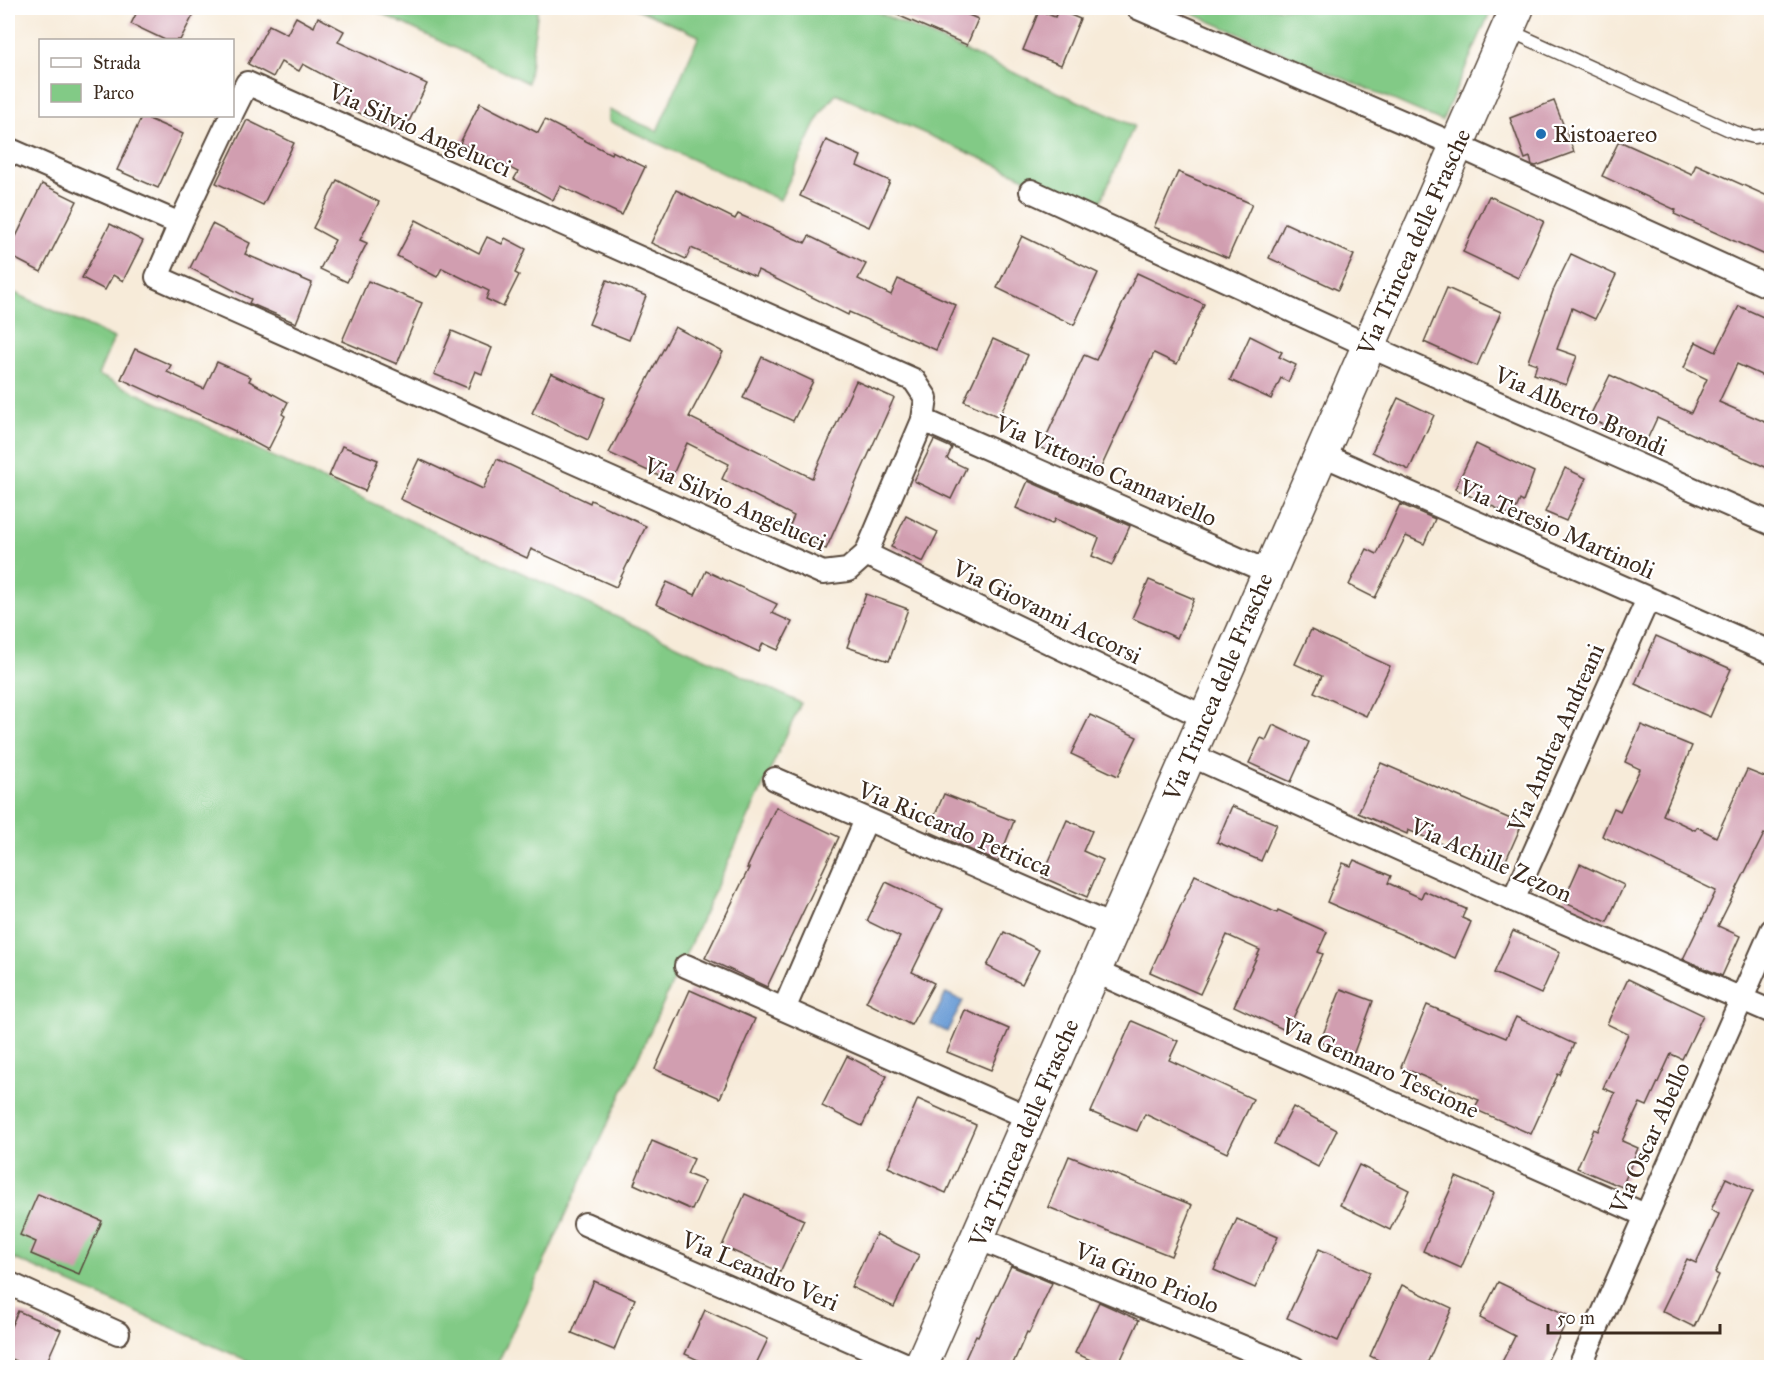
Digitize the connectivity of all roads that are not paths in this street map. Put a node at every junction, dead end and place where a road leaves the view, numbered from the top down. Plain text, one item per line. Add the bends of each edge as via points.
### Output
1 (1138, 8) edge
2 (1512, 19) edge
3 (234, 110) edge
4 (231, 117) edge
5 (1772, 134) edge
6 (1456, 145) junction
7 (8, 149) edge
8 (1031, 191) dead end
9 (180, 224) junction
10 (1772, 288) edge
11 (1368, 346) junction
12 (923, 420) junction
13 (1321, 454) junction
14 (1772, 524) edge
15 (866, 554) junction
16 (1268, 572) junction
17 (1648, 599) junction
18 (1772, 653) edge
19 (1206, 718) junction
20 (1190, 755) junction
21 (776, 779) dead end
22 (866, 820) junction
23 (1513, 900) junction
24 (1114, 927) junction
25 (1772, 930) edge
26 (686, 966) dead end
27 (1094, 971) junction
28 (1741, 999) junction
29 (784, 1009) junction
30 (1772, 1012) edge
31 (1030, 1118) junction
32 (1645, 1215) junction
33 (585, 1224) dead end
34 (978, 1238) junction
35 (8, 1283) edge
36 (118, 1333) dead end
37 (914, 1368) edge
38 (920, 1368) edge
39 (1294, 1368) edge
40 (1579, 1368) edge

1 - 6 street
2 - 5 lane via 1734,132 1754,137
2 - 6 street, Via Trincea delle Frasche
3 - 12 street, Via Silvio Angelucci via 247,83 914,380 926,398
4 - 9 street, Via Silvio Angelucci
6 - 10 street
6 - 11 street, Via Trincea delle Frasche
7 - 9 street
8 - 11 street, Via Alberto Brondi
9 - 15 street, Via Silvio Angelucci via 157,277 823,573 848,570
11 - 13 street, Via Trincea delle Frasche
11 - 14 street, Via Alberto Brondi
12 - 15 street, Via Silvio Angelucci
12 - 16 street, Via Vittorio Cannaviello
13 - 16 street, Via Trincea delle Frasche
13 - 17 street, Via Teresio Martinoli
15 - 19 street, Via Giovanni Accorsi
16 - 19 street, Via Trincea delle Frasche
17 - 18 street, Via Teresio Martinoli
17 - 23 street, Via Andrea Andreani
19 - 20 street, Via Trincea delle Frasche
20 - 23 street, Via Achille Zezon
20 - 24 street, Via Trincea delle Frasche
21 - 22 street, Via Riccardo Petricca
22 - 24 street, Via Riccardo Petricca
22 - 29 street
23 - 28 street, Via Achille Zezon
24 - 27 street, Via Trincea delle Frasche
25 - 28 street, Via Oscar Abello
26 - 29 street
27 - 31 street, Via Trincea delle Frasche
27 - 32 street, Via Gennaro Tescione
28 - 30 street, Via Achille Zezon
28 - 32 street, Via Oscar Abello
29 - 31 street
31 - 34 street, Via Trincea delle Frasche
32 - 40 street, Via Oscar Abello
33 - 37 street, Via Leandro Veri
34 - 38 street, Via Trincea delle Frasche
34 - 39 street, Via Gino Priolo
35 - 36 street

